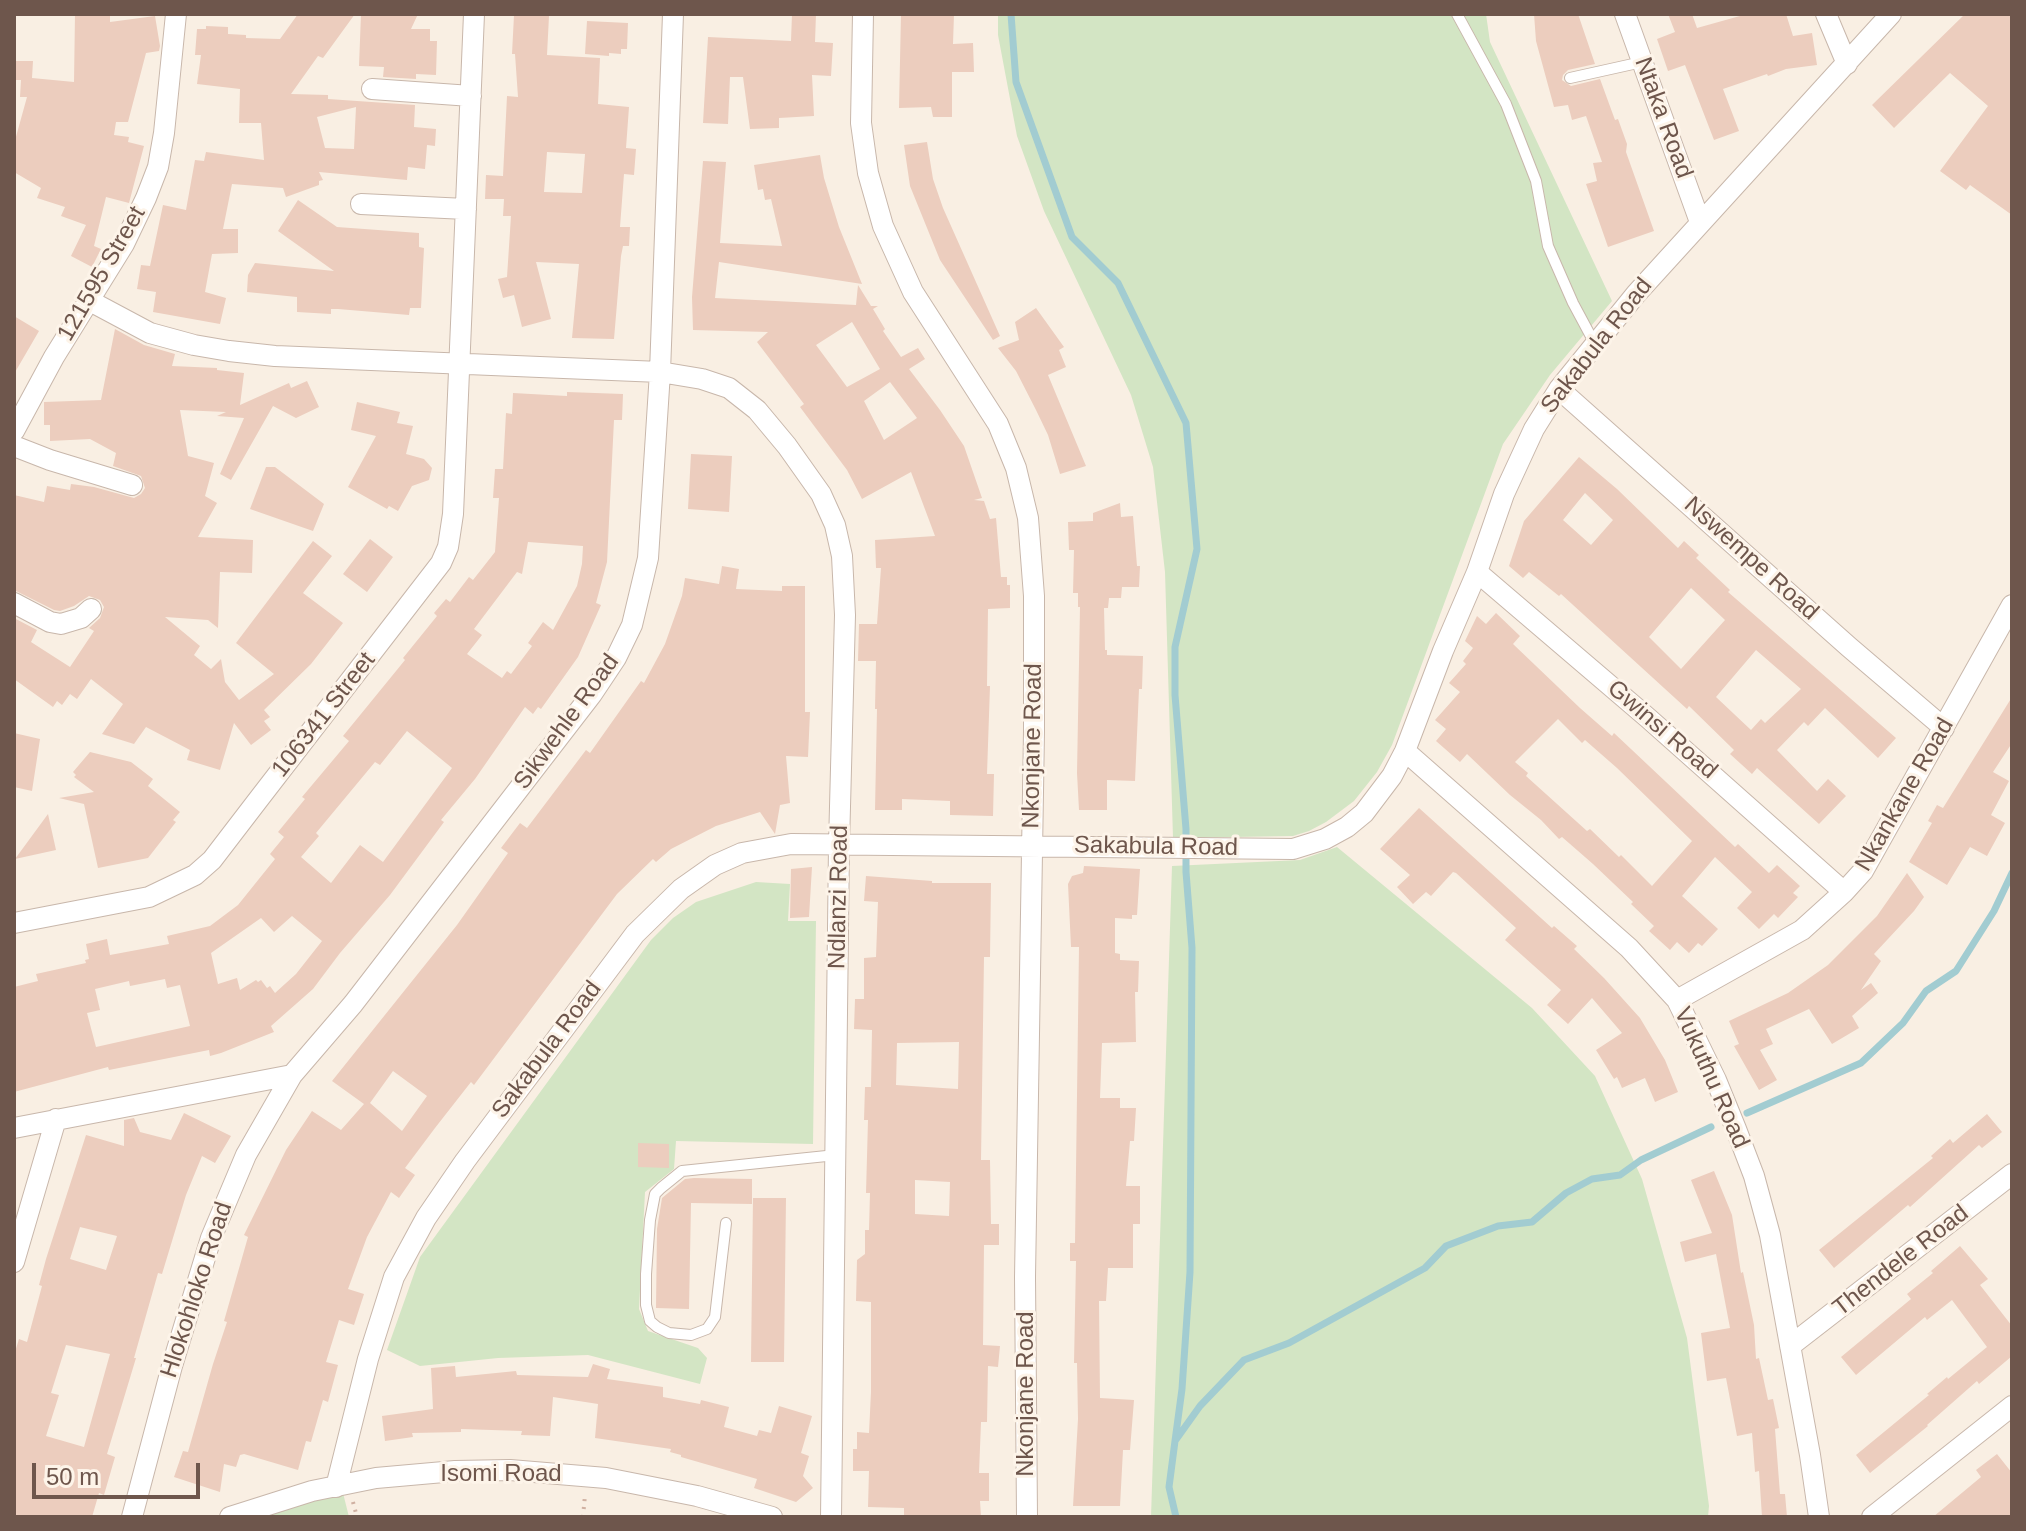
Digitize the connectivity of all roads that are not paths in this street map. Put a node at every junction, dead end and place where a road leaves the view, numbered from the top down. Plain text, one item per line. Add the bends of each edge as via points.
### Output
1 (176, 14) edge
2 (474, 14) edge
3 (673, 14) edge
4 (863, 14) edge
5 (1457, 14) edge
6 (1625, 14) edge
7 (1826, 14) edge
8 (1891, 14) edge
9 (1642, 62) junction
10 (1847, 64) junction
11 (1570, 78) dead end
12 (372, 89) dead end
13 (471, 96) junction
14 (361, 204) dead end
15 (466, 209) junction
16 (1700, 222) junction
17 (90, 301) junction
18 (1595, 344) junction
19 (460, 364) junction
20 (660, 372) junction
21 (1559, 389) junction
22 (14, 431) edge
23 (14, 446) edge
24 (132, 485) dead end
25 (1477, 572) junction
26 (14, 603) edge
27 (2012, 605) edge
28 (91, 609) dead end
29 (1944, 728) junction
30 (1405, 751) junction
31 (839, 845) junction
32 (1031, 845) junction
33 (1844, 892) junction
34 (14, 923) edge
35 (1677, 1000) junction
36 (292, 1075) junction
37 (56, 1119) junction
38 (14, 1128) edge
39 (836, 1155) junction
40 (2012, 1174) edge
41 (726, 1223) dead end
42 (14, 1262) edge
43 (1790, 1346) junction
44 (2012, 1406) edge
45 (336, 1487) junction
46 (132, 1517) edge
47 (230, 1517) edge
48 (772, 1517) edge
49 (831, 1517) edge
50 (1027, 1517) edge
51 (1819, 1517) edge
52 (1872, 1517) edge

1 - 17 street, 121595 Street via 158,167 124,244
2 - 13 street, 106341 Street
3 - 20 street, Sikwehle Road
4 - 32 street, Nkonjane Road via 861,123 883,226 913,292 998,424 1028,518 1034,596
5 - 18 lane via 1506,104 1536,181 1548,246
6 - 9 street, Ntaka Road
7 - 10 street
8 - 10 street, Sakabula Road
9 - 11 lane
9 - 16 street, Ntaka Road
10 - 16 street, Sakabula Road
12 - 13 street
13 - 15 street, 106341 Street
14 - 15 street
15 - 19 street, 106341 Street
16 - 18 street, Sakabula Road
17 - 19 street via 150,333 194,345 275,356
17 - 22 street, 121595 Street
18 - 21 street, Sakabula Road
19 - 20 street
19 - 34 street, 106341 Street via 452,532 441,563 212,860 195,875 149,897
20 - 31 street, Ndlanzi Road via 729,388 757,410 821,494 835,525 845,615
20 - 36 street, Sikwehle Road via 648,558 632,625 616,658 353,1004
21 - 25 street, Sakabula Road via 1504,494
21 - 29 street, Nswempe Road
23 - 24 street
25 - 30 street, Sakabula Road
25 - 33 street, Gwinsi Road
26 - 28 street via 61,624
27 - 29 street, Nkankane Road
29 - 33 street, Nkankane Road via 1863,871
30 - 32 street, Sakabula Road via 1364,813 1325,839 1293,849
30 - 35 street, Vukuthu Road via 1629,948
31 - 32 street, Sakabula Road
31 - 39 street, Ndlanzi Road
31 - 45 street, Sakabula Road via 791,844 742,853 681,889 635,934 465,1161 410,1244 368,1359
32 - 50 street, Nkonjane Road
33 - 35 street, Nkankane Road via 1802,930
35 - 43 street, Vukuthu Road via 1754,1176
36 - 37 street
36 - 46 street, Hlokohloko Road via 246,1155 211,1238
37 - 38 street
37 - 42 street
39 - 41 lane via 682,1171 661,1188 650,1220 646,1274 646,1305 657,1327 691,1335 707,1329 715,1317
39 - 49 street, Ndlanzi Road
40 - 43 street, Thendele Road
43 - 51 street, Vukuthu Road
44 - 52 street
45 - 47 street, Isomi Road
45 - 48 street, Isomi Road via 455,1471 579,1474 697,1496

